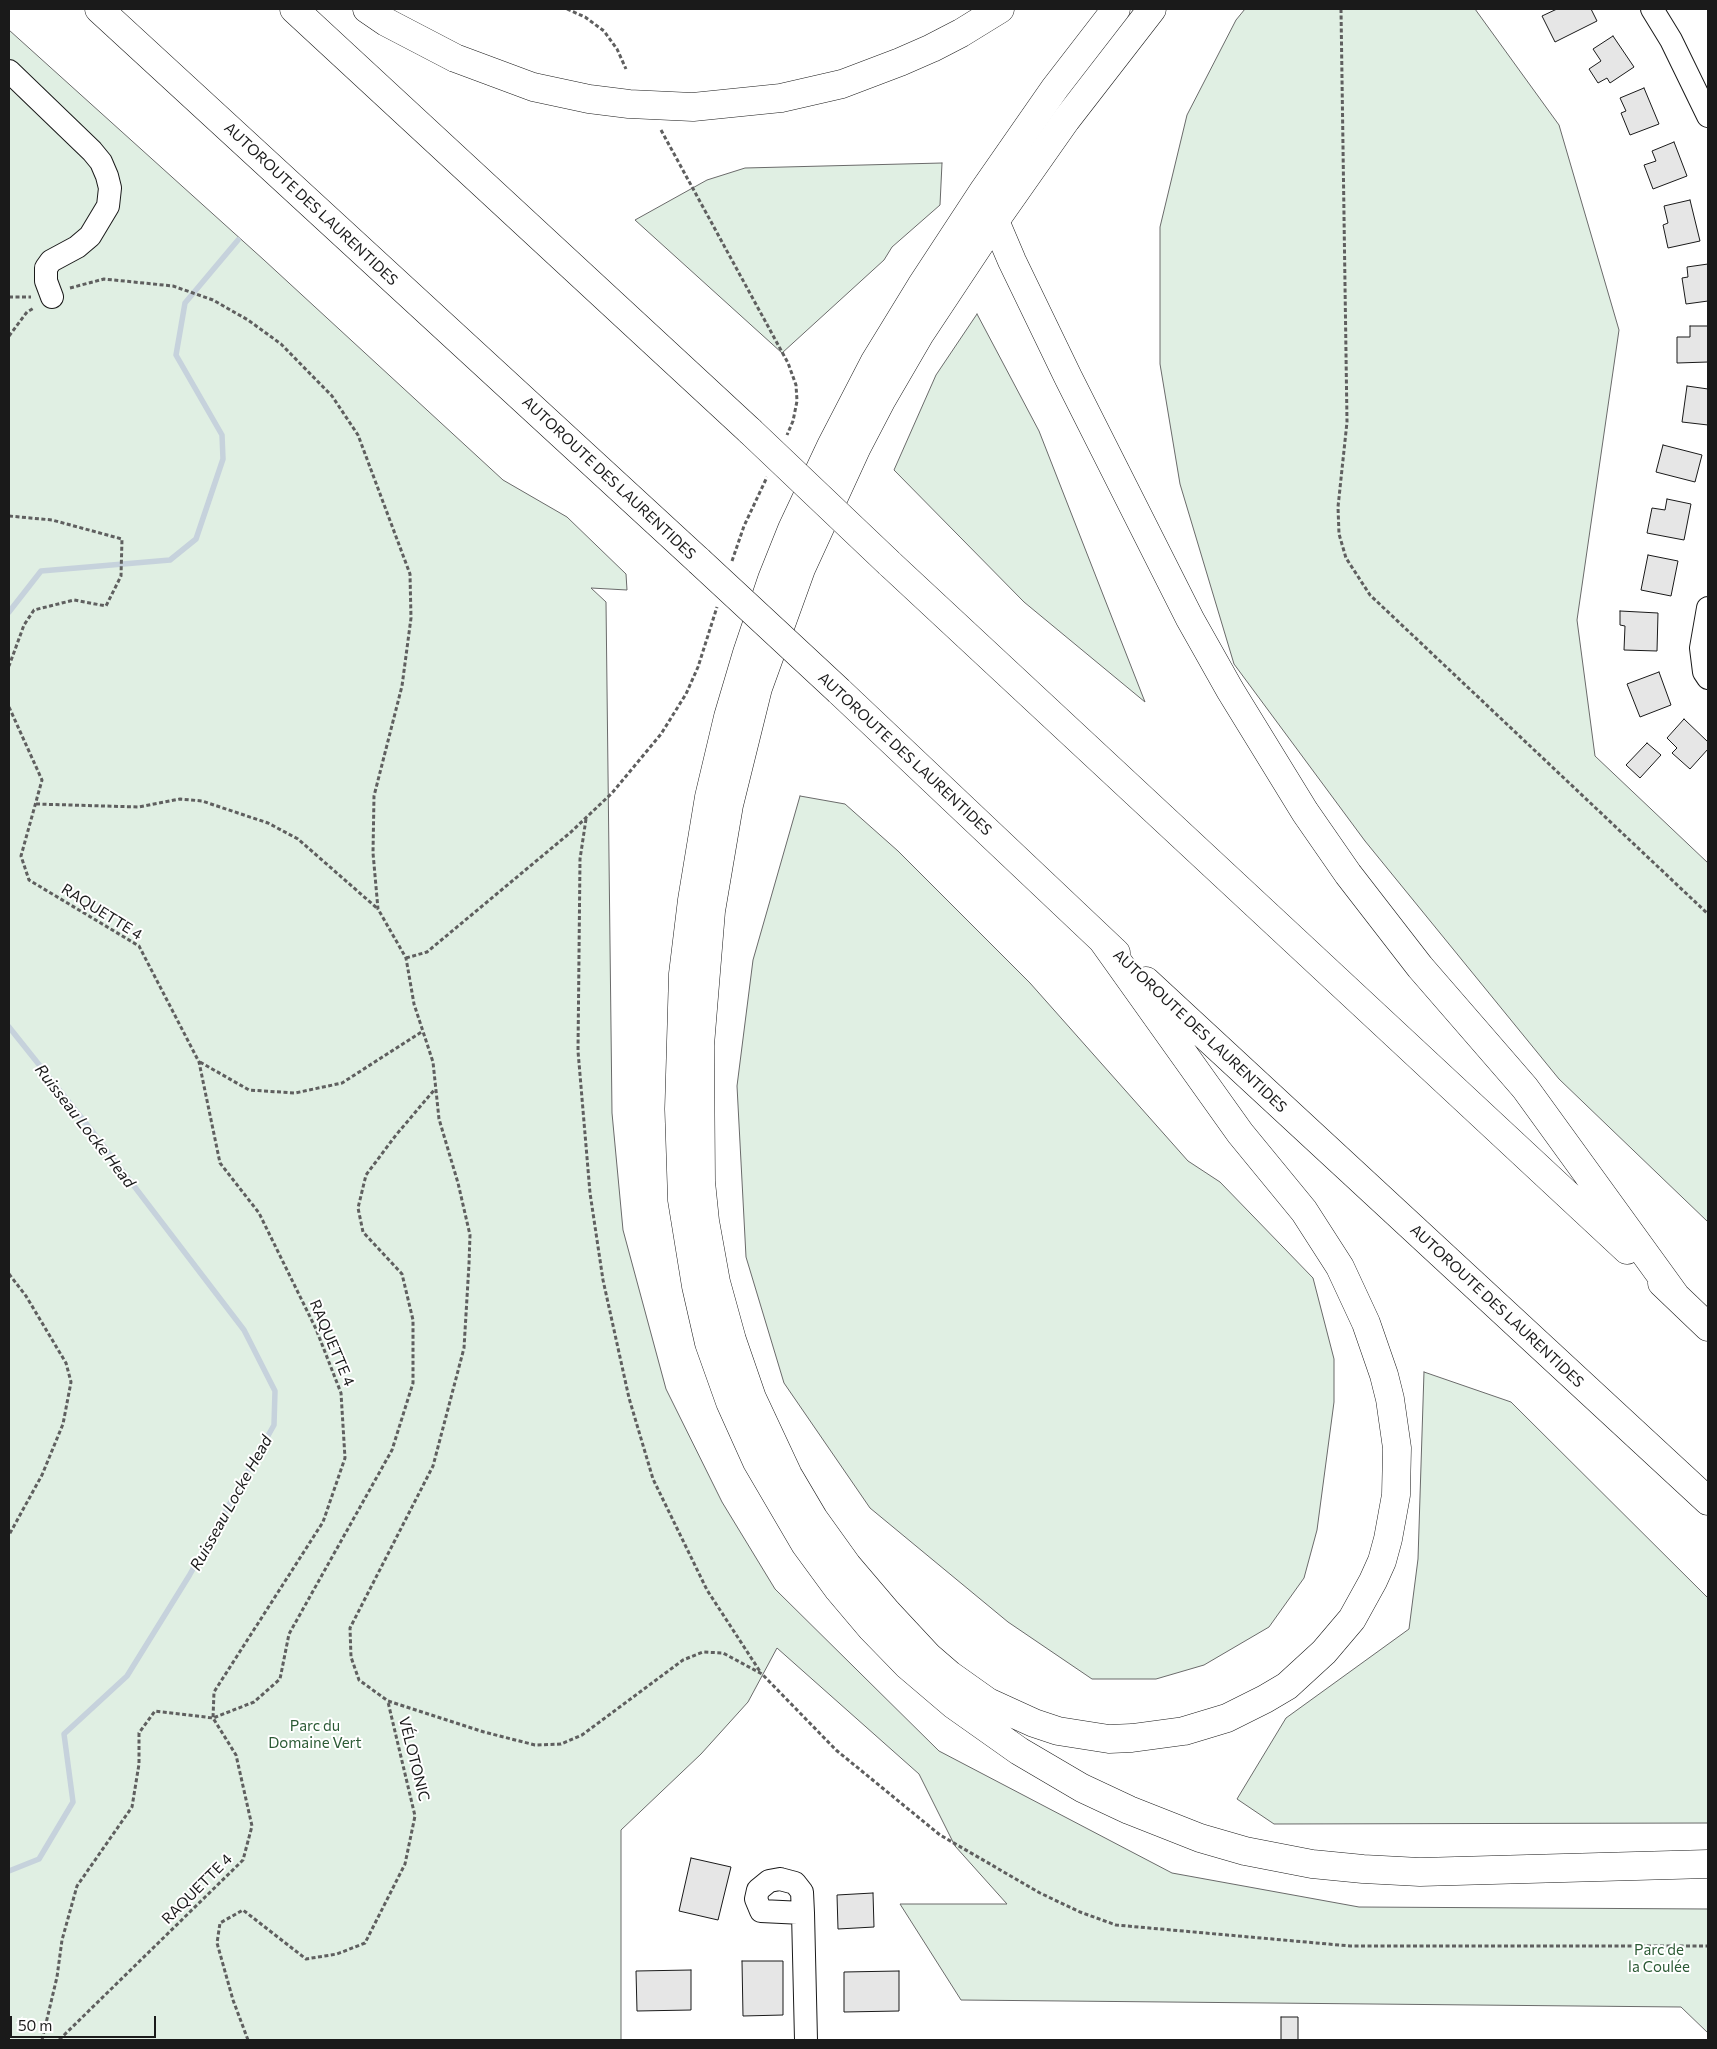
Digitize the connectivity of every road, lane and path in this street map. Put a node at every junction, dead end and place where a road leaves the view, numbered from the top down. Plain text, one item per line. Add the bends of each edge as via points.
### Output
1 (99, 9) edge
2 (294, 9) edge
3 (367, 9) edge
4 (567, 9) edge
5 (1000, 9) edge
6 (1116, 9) edge
7 (1152, 9) edge
8 (1342, 9) edge
9 (1652, 9) edge
10 (626, 70) dead end
11 (9, 71) edge
12 (1708, 116) edge
13 (661, 130) dead end
14 (995, 221) junction
15 (52, 297) junction
16 (9, 336) edge
17 (786, 437) dead end
18 (770, 470) dead end
19 (9, 516) edge
20 (730, 567) dead end
21 (718, 604) dead end
22 (1708, 608) edge
23 (9, 666) edge
24 (1708, 678) edge
25 (9, 707) edge
26 (36, 804) junction
27 (586, 819) junction
28 (378, 910) junction
29 (1708, 914) edge
30 (1103, 941) junction
31 (406, 958) junction
32 (422, 1031) junction
33 (199, 1062) junction
34 (436, 1089) junction
35 (9, 1274) edge
36 (1675, 1295) junction
37 (1708, 1327) edge
38 (1708, 1501) edge
39 (9, 1535) edge
40 (762, 1674) junction
41 (388, 1701) junction
42 (213, 1718) junction
43 (1708, 1864) edge
44 (803, 1913) dead end
45 (1708, 1946) edge
46 (42, 2040) edge
47 (59, 2040) edge
48 (248, 2040) edge
49 (806, 2040) edge

1 - 30 main road, AUTOROUTE DES LAURENTIDES, bridge via 699,561
2 - 36 main road, bridge
3 - 5 main road via 455,58 533,87 629,104 693,107 781,98 842,84 932,48
4 - 10 path via 604,31
6 - 43 main road via 1055,88 984,190 880,353 795,522 747,653 725,726 709,797 683,974 679,1109 682,1200 709,1343 730,1402 757,1462 805,1544 838,1589 908,1666 954,1705 1019,1751 1082,1788 1152,1820 1222,1845 1265,1856 1330,1866 1420,1872
7 - 14 main road via 1066,120
8 - 29 path via 1347,422 1338,507 1339,534 1346,558 1370,595
9 - 12 street via 1672,40
11 - 15 street via 92,151 101,162 110,188 108,206 90,236 51,261 46,268
13 - 17 path via 788,363 796,385 797,401
14 - 30 main road via 920,334 857,447 801,569 758,688 729,805 711,911 700,1045 701,1182 716,1282 752,1398 788,1475 847,1565 928,1656 988,1702 1058,1731 1109,1739 1184,1731 1226,1718 1287,1686 1324,1652 1352,1619 1382,1561 1396,1495 1397,1448 1390,1399 1381,1366 1366,1323 1340,1267 1304,1211 1240,1133
14 - 36 main road via 1068,377 1186,611 1291,790 1354,882 1420,967 1525,1088
15 - 16 path via 27,312
15 - 28 path via 65,289 104,279 173,286 213,300 281,344 332,396 358,435 410,574 411,618 402,686 374,796 373,853
18 - 20 path via 744,526
19 - 23 path via 52,520 122,539 121,576 106,606 74,600 34,610 24,625
21 - 27 path via 698,667 681,701 647,753
22 - 24 street via 1701,648 1704,672
25 - 26 path, RAQUETTE 4 via 42,780
26 - 28 path via 139,807 180,799 202,801 268,823 298,840
26 - 33 path, RAQUETTE 4 via 20,856 29,880 139,946
27 - 31 path via 427,952
27 - 40 path via 580,859 578,1051 590,1193 603,1280 629,1398 653,1478 707,1590
28 - 31 path
30 - 38 main road, AUTOROUTE DES LAURENTIDES
31 - 32 path
32 - 33 path via 342,1083 295,1093 249,1090
32 - 34 path via 433,1062
33 - 42 path, RAQUETTE 4 via 220,1163 259,1213 316,1329 342,1393 345,1458 323,1522 214,1692
34 - 41 path via 439,1119 470,1235 464,1348 433,1466 350,1628 351,1657 359,1680
34 - 42 path via 366,1175 358,1208 363,1232 402,1274 413,1320 413,1383 392,1450 289,1634 280,1679 254,1702
35 - 39 path via 66,1363 71,1382 64,1424 42,1475
36 - 37 main road
40 - 41 path via 723,1653 703,1652 683,1660 582,1735 561,1744 535,1745
40 - 45 path via 836,1750 940,1835 1080,1912 1127,1927 1350,1946
41 - 48 path, VÉLOTONIC via 416,1816 405,1864 365,1943 337,1954 306,1959 243,1910 220,1924 217,1943
42 - 46 path via 155,1711 139,1733 139,1764 132,1808 77,1886 62,1940
42 - 47 path, RAQUETTE 4 via 236,1755 249,1809 252,1826 242,1860
44 - 49 street

